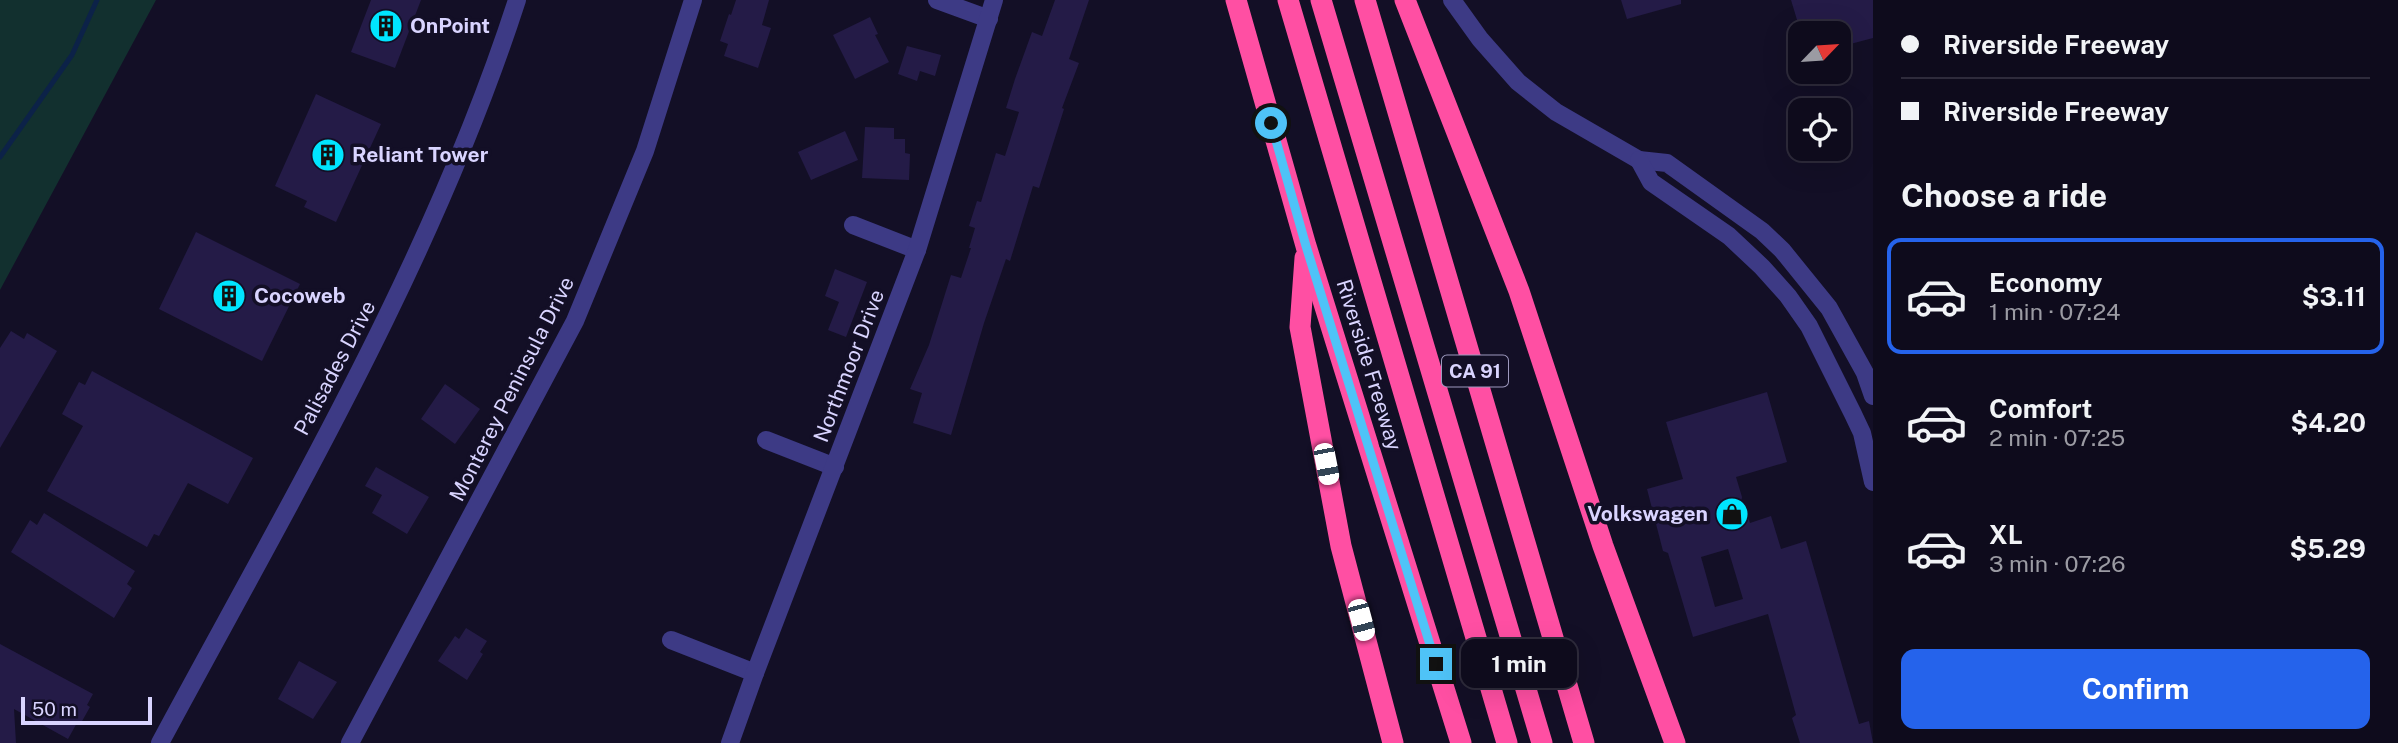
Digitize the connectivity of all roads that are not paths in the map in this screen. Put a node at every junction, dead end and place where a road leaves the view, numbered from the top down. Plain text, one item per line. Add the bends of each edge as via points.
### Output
1 (517, 0) edge
2 (693, 0) edge
3 (937, 0) edge
4 (994, 0) edge
5 (1236, 0) edge
6 (1287, 0) edge
7 (1321, 0) edge
8 (1366, 0) edge
9 (1405, 0) edge
10 (1452, 0) edge
11 (989, 19) junction
12 (1639, 160) junction
13 (853, 225) dead end
14 (1306, 246) junction
15 (917, 250) junction
16 (1782, 250) junction
17 (1762, 267) junction
18 (1873, 396) edge
19 (766, 440) dead end
20 (835, 467) junction
21 (1873, 482) edge
22 (671, 640) dead end
23 (755, 674) junction
24 (160, 743) edge
25 (350, 743) edge
26 (730, 743) edge
27 (1393, 743) edge
28 (1461, 743) edge
29 (1507, 743) edge
30 (1542, 743) edge
31 (1584, 743) edge
32 (1675, 743) edge

1 - 24 street, Palisades Drive via 451,178 391,310
2 - 25 street, Monterey Peninsula Drive via 645,152 575,321
3 - 11 street
4 - 11 street, Northmoor Drive
5 - 14 highway, Riverside Freeway
6 - 29 highway
7 - 30 highway
8 - 31 highway, CA 91
9 - 32 highway via 1519,291 1603,546
10 - 12 street via 1518,82 1556,112
11 - 15 street, Northmoor Drive
12 - 16 street via 1667,163 1762,230
12 - 17 street via 1651,182 1729,236
13 - 15 street
14 - 27 highway via 1300,327 1341,547
14 - 28 highway, Riverside Freeway
15 - 20 street, Northmoor Drive
16 - 17 street
16 - 18 street via 1829,308
17 - 21 street via 1812,333 1862,433
19 - 20 street
20 - 23 street, Northmoor Drive
22 - 23 street
23 - 26 street, Northmoor Drive

